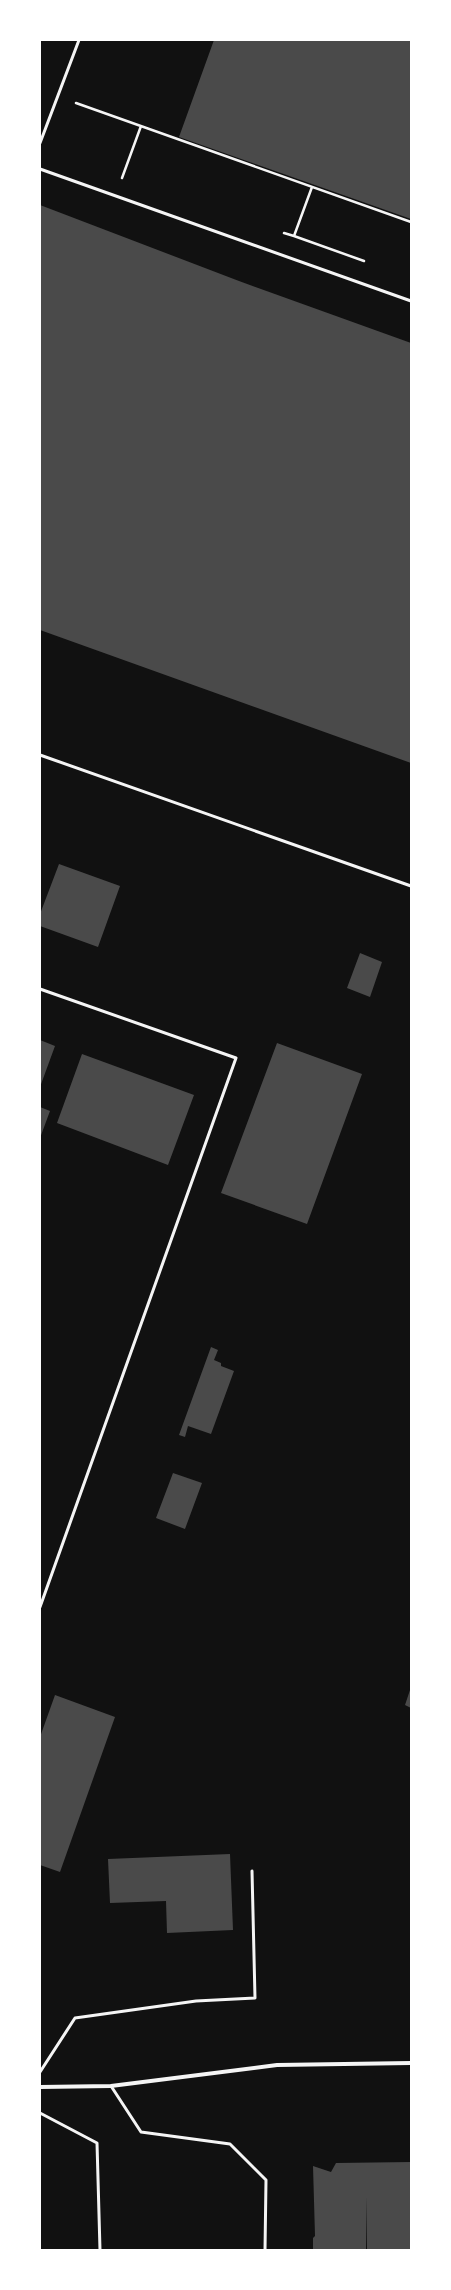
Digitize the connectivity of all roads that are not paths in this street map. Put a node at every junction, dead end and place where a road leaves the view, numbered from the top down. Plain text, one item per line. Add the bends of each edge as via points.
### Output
1 (79, 40) edge
2 (40, 143) edge
3 (40, 168) edge
4 (411, 301) edge
5 (40, 755) edge
6 (411, 886) edge
7 (40, 989) edge
8 (40, 1607) edge
9 (252, 1871) dead end
10 (411, 2063) edge
11 (40, 2072) edge
12 (111, 2086) junction
13 (40, 2088) edge
14 (40, 2113) edge
15 (100, 2250) edge
16 (265, 2250) edge

1 - 2 lane
3 - 4 lane
5 - 6 lane
7 - 8 lane via 236,1058
9 - 11 lane via 255,1998 196,2001 75,2018
10 - 12 street via 277,2065
12 - 13 street
12 - 16 lane via 141,2132 230,2144 266,2180
14 - 15 lane via 97,2143

